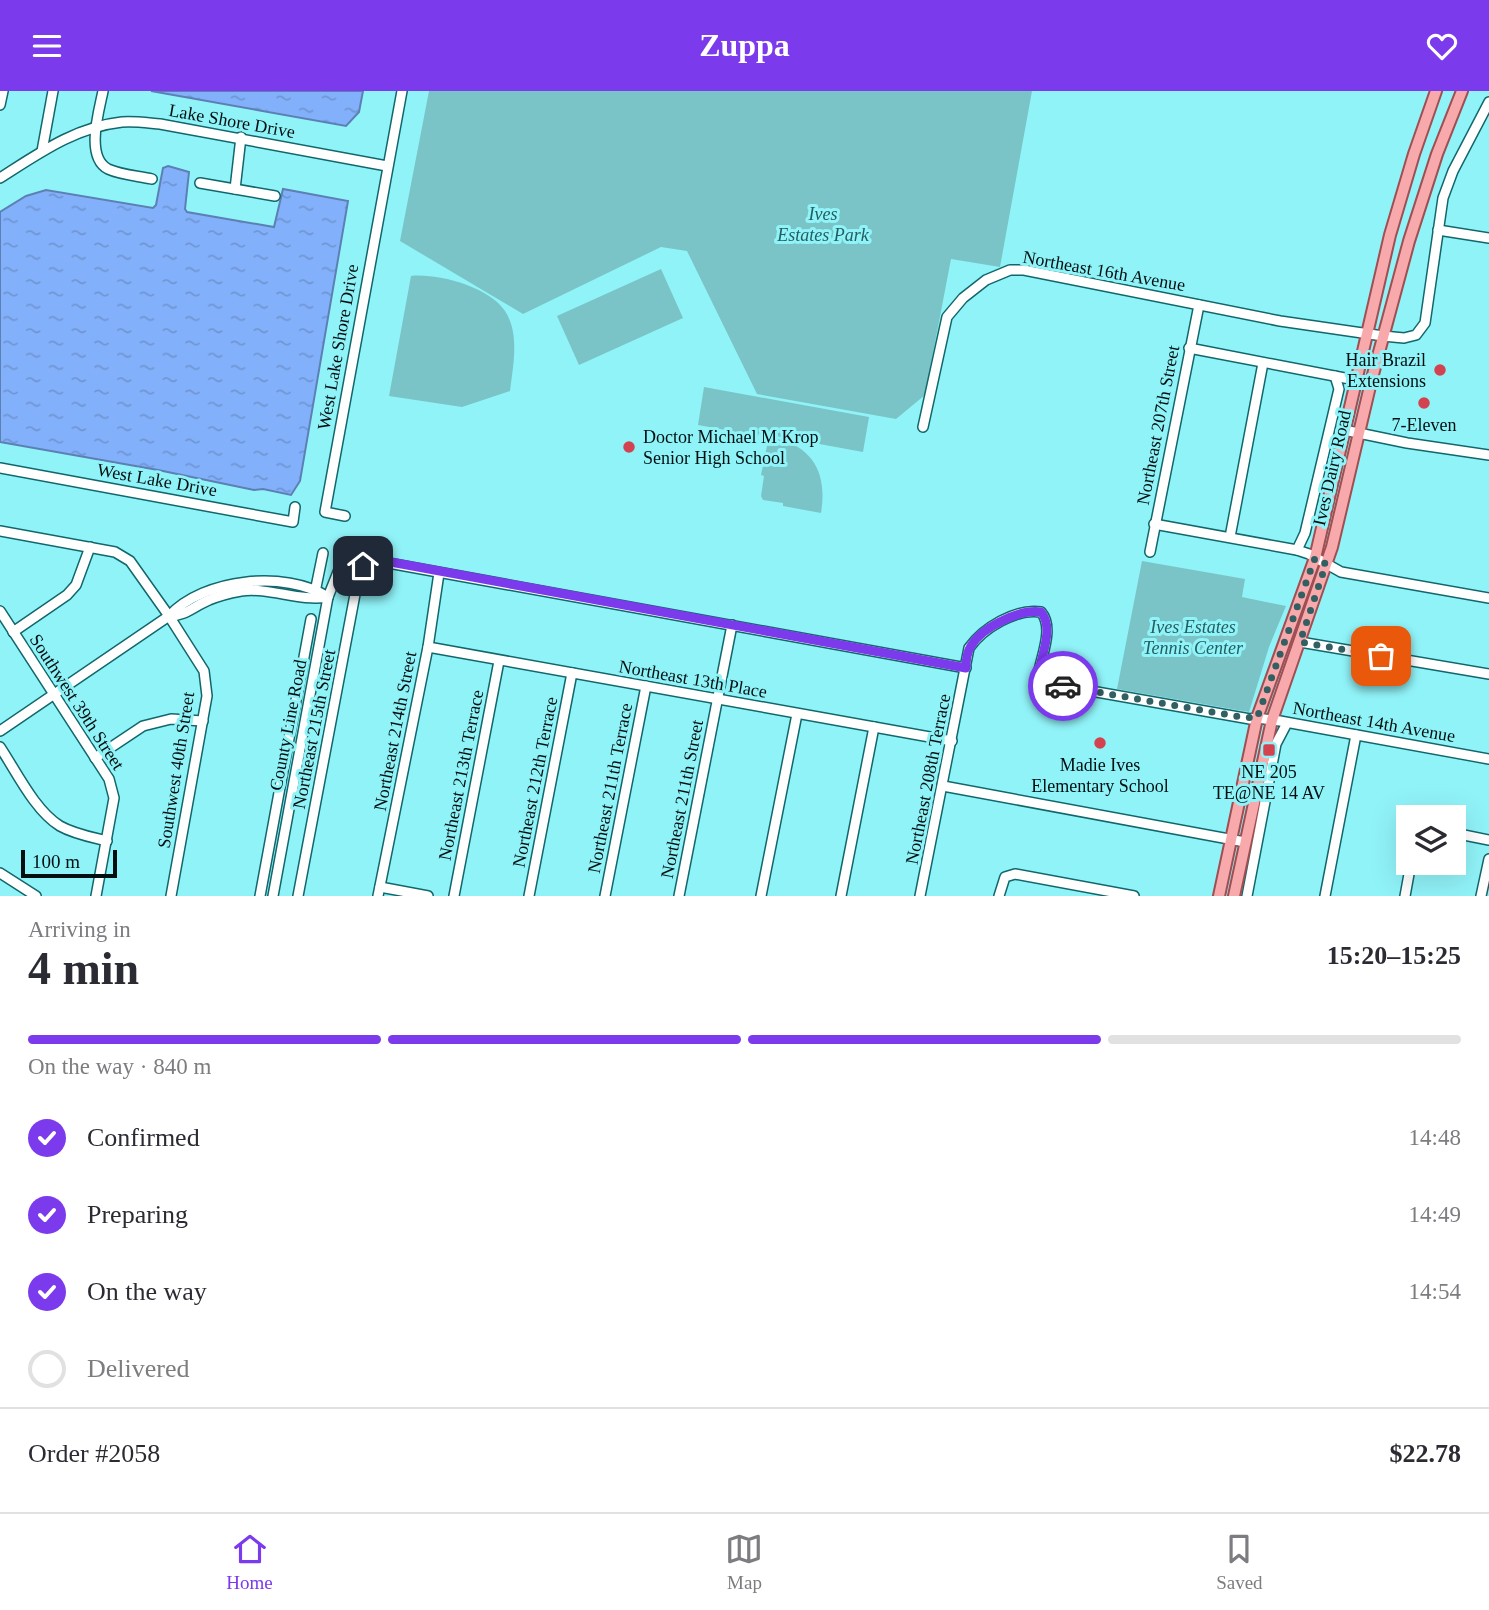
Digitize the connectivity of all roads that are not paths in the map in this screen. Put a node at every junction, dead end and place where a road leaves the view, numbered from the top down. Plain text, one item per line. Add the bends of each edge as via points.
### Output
1 (3, 91) edge
2 (53, 91) edge
3 (103, 91) edge
4 (402, 91) edge
5 (1436, 91) edge
6 (1462, 91) edge
7 (1489, 102) edge
8 (0, 105) edge
9 (96, 127) junction
10 (241, 137) junction
11 (42, 151) junction
12 (387, 166) junction
13 (0, 178) edge
14 (152, 179) dead end
15 (200, 183) dead end
16 (235, 189) junction
17 (275, 196) dead end
18 (1438, 230) junction
19 (1489, 238) edge
20 (1199, 305) junction
21 (1367, 334) junction
22 (1383, 337) junction
23 (1189, 348) junction
24 (1264, 363) junction
25 (1335, 376) junction
26 (1355, 380) junction
27 (923, 427) dead end
28 (1345, 430) junction
29 (1359, 433) junction
30 (1489, 456) edge
31 (0, 468) edge
32 (295, 507) dead end
33 (345, 516) dead end
34 (1154, 524) junction
35 (0, 531) edge
36 (1230, 537) junction
37 (90, 547) junction
38 (1297, 550) junction
39 (1150, 551) dead end
40 (323, 553) dead end
41 (1315, 558) junction
42 (342, 562) dead end
43 (1326, 564) junction
44 (439, 573) junction
45 (315, 594) junction
46 (328, 597) junction
47 (1489, 598) edge
48 (0, 611) edge
49 (169, 616) junction
50 (311, 619) dead end
51 (732, 625) junction
52 (13, 632) junction
53 (1300, 642) junction
54 (428, 647) junction
55 (499, 661) junction
56 (966, 668) junction
57 (572, 673) junction
58 (1489, 674) edge
59 (646, 686) junction
60 (53, 695) junction
61 (717, 698) junction
62 (797, 713) junction
63 (1257, 718) junction
64 (1272, 720) junction
65 (203, 721) junction
66 (1287, 723) junction
67 (874, 727) junction
68 (0, 731) edge
69 (1356, 735) junction
70 (952, 741) junction
71 (0, 747) edge
72 (95, 758) junction
73 (1489, 759) edge
74 (943, 786) junction
75 (1466, 835) edge
76 (1230, 839) junction
77 (1489, 840) edge
78 (107, 841) junction
79 (1245, 842) junction
80 (1489, 859) edge
81 (0, 873) edge
82 (1409, 875) edge
83 (379, 891) edge
84 (1000, 891) edge
85 (1081, 891) edge
86 (36, 896) edge
87 (96, 896) edge
88 (171, 896) edge
89 (260, 896) edge
90 (273, 896) edge
91 (299, 896) edge
92 (428, 896) edge
93 (454, 896) edge
94 (530, 896) edge
95 (605, 896) edge
96 (679, 896) edge
97 (761, 896) edge
98 (841, 896) edge
99 (920, 896) edge
100 (1134, 896) edge
101 (1219, 896) edge
102 (1234, 896) edge
103 (1247, 896) edge
104 (1325, 896) edge
105 (1405, 896) edge
106 (1482, 896) edge

1 - 8 street
2 - 11 street
3 - 9 street
4 - 12 street
5 - 21 main road, Ives Dairy Road via 1390,235
6 - 22 main road, Ives Dairy Road via 1428,181
7 - 18 street, Northeast 16th Avenue via 1443,198
9 - 10 street, Lake Shore Drive via 123,122 160,124
9 - 11 street, Lake Shore Drive
9 - 14 street via 96,151 107,169
10 - 12 street, Lake Shore Drive
10 - 16 street
11 - 13 street, Lake Shore Drive
12 - 33 street, West Lake Shore Drive via 325,512
15 - 16 street
16 - 17 street
18 - 19 street
18 - 22 street, Northeast 16th Avenue via 1425,323 1416,335
20 - 21 street, Northeast 16th Avenue
20 - 23 street, Northeast 207th Street
20 - 27 street, Northeast 16th Avenue via 1024,270 997,274 971,290 947,317
21 - 22 street, Northeast 16th Avenue
21 - 26 main road, Ives Dairy Road
22 - 29 main road, Ives Dairy Road
23 - 24 street
23 - 34 street, Northeast 207th Street
24 - 25 street
24 - 36 street
25 - 26 street
25 - 38 street via 1339,389
26 - 28 main road, Ives Dairy Road
28 - 29 street
28 - 41 main road, Ives Dairy Road
29 - 30 street
29 - 43 main road, Ives Dairy Road
31 - 32 street, West Lake Drive via 293,522
34 - 36 street
34 - 39 street, Northeast 207th Street
35 - 37 street, Southwest 40th Street
36 - 38 street
37 - 49 street, Southwest 40th Street via 115,552 130,562
37 - 52 street via 76,585 67,595
38 - 41 street
40 - 45 street
41 - 43 street
41 - 63 main road, Ives Dairy Road
42 - 46 street, County Line Road
43 - 47 street via 1341,572
43 - 53 main road, Ives Dairy Road
44 - 51 street
44 - 54 street, Northeast 214th Street
44 - 91 street, Northeast 215th Street via 380,560 360,568
45 - 46 street
45 - 49 street via 242,591 208,600 182,616
46 - 90 street, County Line Road
48 - 52 street, Southwest 39th Street
49 - 60 street
49 - 65 street, Southwest 40th Street via 204,671
50 - 89 street
51 - 56 street
51 - 61 street, Northeast 211th Street
52 - 60 street, Southwest 39th Street
53 - 58 street
53 - 64 main road, Ives Dairy Road
54 - 55 street, Northeast 13th Place
54 - 83 street, Northeast 214th Street
55 - 57 street, Northeast 13th Place
55 - 93 street, Northeast 213th Terrace
56 - 63 street, Northeast 14th Avenue via 969,648 990,628 1017,614 1041,612 1048,626 1039,671 1057,685
56 - 70 street, Northeast 208th Terrace
57 - 59 street, Northeast 13th Place
57 - 94 street, Northeast 212th Terrace
59 - 61 street, Northeast 13th Place
59 - 95 street, Northeast 211th Terrace
60 - 68 street
60 - 72 street, Southwest 39th Street
61 - 62 street, Northeast 13th Place
61 - 96 street, Northeast 211th Street
62 - 67 street, Northeast 13th Place
62 - 97 street
63 - 64 street, Northeast 14th Avenue
63 - 76 main road, Ives Dairy Road
64 - 66 street, Northeast 14th Avenue
64 - 79 main road, Ives Dairy Road
65 - 72 street via 171,719 143,726
65 - 88 street, Southwest 40th Street
66 - 69 street, Northeast 14th Avenue
66 - 103 street via 1276,744
67 - 70 street, Northeast 13th Place
67 - 98 street
69 - 73 street, Northeast 14th Avenue
69 - 104 street
70 - 74 street, Northeast 208th Terrace
71 - 78 street via 44,814 70,831
72 - 78 street, Southwest 39th Street via 109,779 114,798
74 - 76 street
74 - 99 street, Northeast 208th Terrace
75 - 77 street
76 - 79 street
76 - 101 main road, Ives Dairy Road
78 - 87 street, Southwest 39th Street
79 - 102 main road, Ives Dairy Road
80 - 106 street
81 - 86 street
82 - 105 street
83 - 92 street
84 - 85 street via 1005,877 1015,874
85 - 100 street

